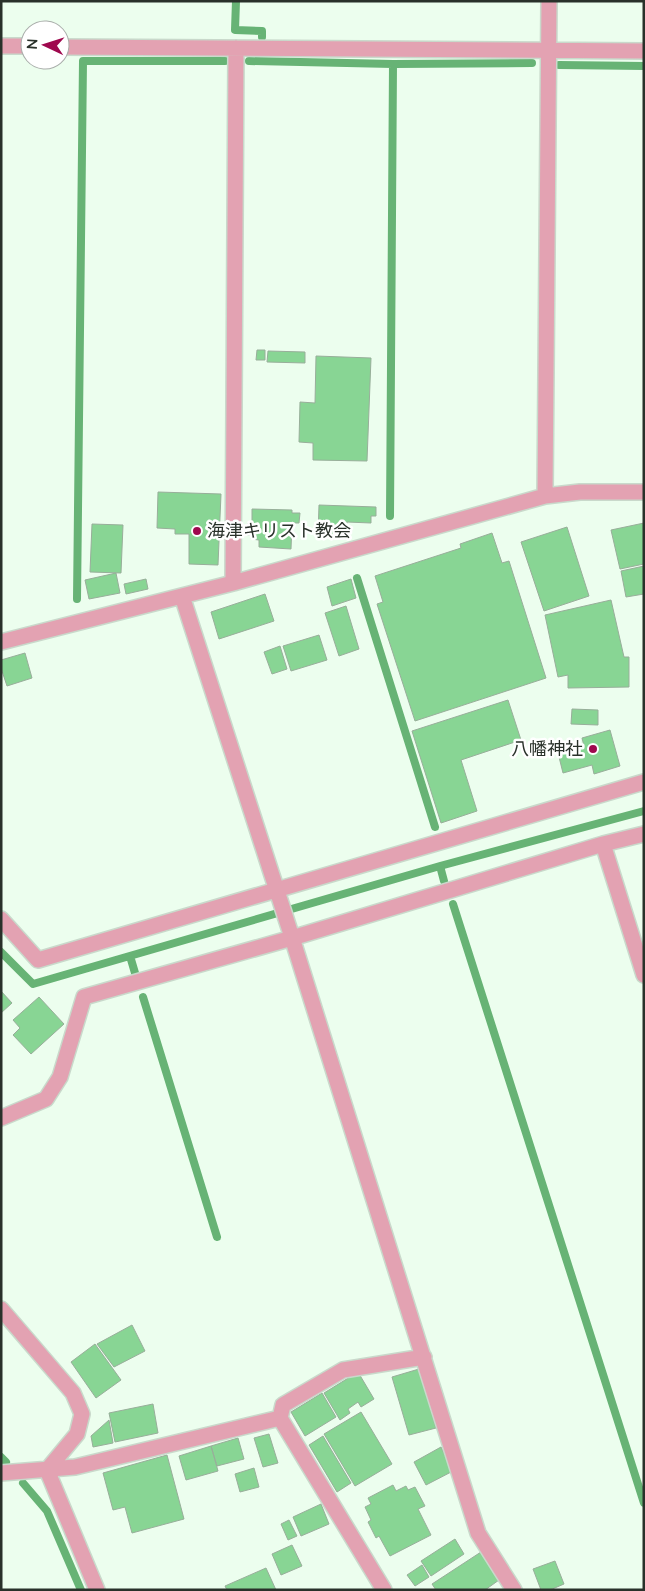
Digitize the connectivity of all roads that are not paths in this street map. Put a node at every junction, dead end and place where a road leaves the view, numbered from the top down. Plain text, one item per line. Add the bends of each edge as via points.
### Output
1 (549, 1) edge
2 (1, 46) edge
3 (20, 46) edge
4 (70, 47) edge
5 (236, 48) junction
6 (549, 51) junction
7 (644, 51) edge
8 (644, 492) edge
9 (545, 496) junction
10 (233, 583) junction
11 (182, 596) junction
12 (1, 642) edge
13 (644, 782) edge
14 (644, 834) edge
15 (603, 844) junction
16 (278, 895) junction
17 (1, 919) edge
18 (291, 933) junction
19 (644, 974) edge
20 (1, 1118) edge
21 (1, 1309) edge
22 (424, 1357) junction
23 (280, 1418) junction
24 (47, 1470) junction
25 (1, 1473) edge
26 (98, 1590) edge
27 (384, 1590) edge
28 (514, 1590) edge

1 - 6 street
2 - 3 street
4 - 5 street
5 - 6 street
5 - 10 street
6 - 7 street
6 - 9 street
8 - 9 street via 580,492
9 - 10 street
10 - 11 street
11 - 12 street
11 - 16 street
13 - 16 street
14 - 15 street
15 - 18 street
15 - 19 street
16 - 17 street via 38,960
16 - 18 street
18 - 20 street via 84,997 60,1077 46,1099
18 - 22 street
21 - 24 street via 73,1393 82,1414 77,1434
22 - 23 street via 343,1370 283,1405
22 - 28 street via 478,1533
23 - 24 street via 75,1467
23 - 27 street
24 - 25 street
24 - 26 street

